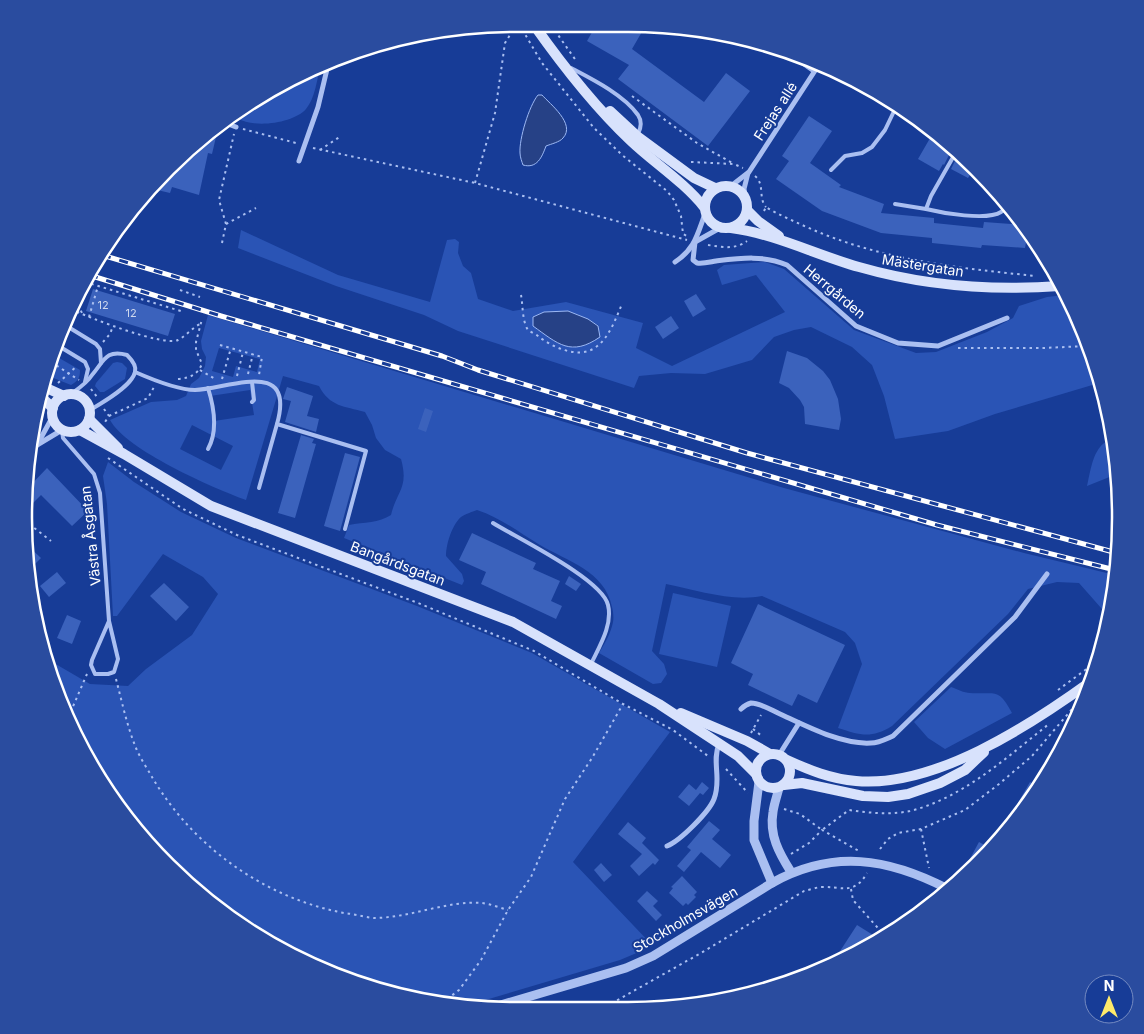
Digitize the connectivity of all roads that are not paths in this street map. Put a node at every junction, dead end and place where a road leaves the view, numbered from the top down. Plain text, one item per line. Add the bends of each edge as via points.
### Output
1 (540, 32) edge
2 (547, 32) edge
3 (575, 66) junction
4 (810, 68) edge
5 (326, 71) edge
6 (814, 71) joint
7 (893, 112) edge
8 (233, 125) edge
9 (236, 126) road end
10 (637, 136) junction
11 (952, 159) edge
12 (299, 161) dead end
13 (831, 170) dead end
14 (748, 172) junction
15 (731, 186) junction
16 (715, 188) junction
17 (895, 204) dead end
18 (746, 205) junction
19 (926, 209) junction
20 (705, 210) junction
21 (1002, 211) edge
22 (720, 228) junction
23 (731, 228) junction
24 (786, 241) junction
25 (695, 242) junction
26 (676, 262) dead end
27 (1053, 286) edge
28 (1007, 318) dead end
29 (71, 328) edge
30 (63, 348) edge
31 (101, 363) junction
32 (135, 372) junction
33 (252, 382) junction
34 (84, 383) junction
35 (208, 388) junction
36 (50, 389) edge
37 (67, 395) junction
38 (252, 402) dead end
39 (46, 404) edge
40 (53, 412) junction
41 (90, 415) junction
42 (277, 424) junction
43 (62, 430) junction
44 (80, 430) junction
45 (39, 441) edge
46 (39, 444) edge
47 (208, 449) dead end
48 (124, 454) junction
49 (259, 488) dead end
50 (493, 523) dead end
51 (345, 529) dead end
52 (1048, 574) dead end
53 (109, 621) junction
54 (590, 666) junction
55 (1080, 690) edge
56 (659, 704) junction
57 (741, 708) dead end
58 (799, 723) junction
59 (719, 744) junction
60 (988, 748) junction
61 (779, 756) junction
62 (757, 778) junction
63 (781, 786) junction
64 (667, 846) dead end
65 (791, 872) junction
66 (772, 883) junction
67 (941, 886) edge
68 (504, 1001) edge

1 - 20 main road via 565,69 606,117 686,187
2 - 3 main road
3 - 10 main road via 612,113
3 - 10 lane via 608,88 638,115 641,127
4 - 6 street
5 - 12 street
6 - 14 street, Frejas allé
7 - 13 lane via 872,147 862,153 844,156
8 - 9 street
10 - 16 main road via 694,178
11 - 19 lane
14 - 15 street, Frejas allé
14 - 18 street, Frejas allé via 744,189
15 - 16 main road
15 - 18 main road, Mästergatan via 742,194
16 - 20 main road via 707,196
17 - 19 lane
18 - 23 main road via 743,220
18 - 24 main road, Mästergatan via 758,221
19 - 21 lane via 944,214 982,216
20 - 22 main road via 711,223
20 - 25 street
22 - 23 main road, Mästergatan
22 - 25 street
23 - 24 main road, Mästergatan
24 - 27 main road, Mästergatan via 858,267 918,281 993,288
25 - 26 street via 688,254
25 - 28 street, Herrgården via 693,260 697,263 765,258 787,265 856,326 898,343 938,346
29 - 31 lane via 96,344 100,349
30 - 34 lane via 85,362 88,369
31 - 32 lane via 105,357 120,353 127,355
31 - 34 lane
32 - 35 lane via 193,390
32 - 41 lane via 129,383
33 - 35 lane
33 - 38 lane
33 - 42 lane via 270,384 276,390 281,409
34 - 37 lane
35 - 47 lane via 215,433
36 - 37 main road
37 - 40 main road via 56,402
37 - 41 main road via 83,398
39 - 40 main road
40 - 43 main road via 55,422
40 - 45 street
41 - 44 main road
41 - 48 main road, Bangårdsgatan
42 - 49 lane
42 - 51 lane via 366,451
43 - 44 main road
43 - 46 street
43 - 53 lane, Västra Åsgatan via 63,438 94,474 97,483
44 - 48 main road, Bangårdsgatan
48 - 54 main road, Bangårdsgatan via 212,506 513,622
50 - 54 lane via 574,570 602,594 608,605 608,618
52 - 58 street via 1015,617 893,736 882,741 860,743
53 - 53 lane, Västra Åsgatan via 118,659 114,672 95,674 92,660
54 - 56 main road, Bangårdsgatan
55 - 60 main road
56 - 59 main road, Bangårdsgatan
56 - 61 main road, Bangårdsgatan
57 - 58 street via 746,704 758,704
58 - 61 street
59 - 62 main road, Bangårdsgatan via 738,756
59 - 64 street via 714,800 676,843
60 - 61 main road via 910,777 882,781 831,777
60 - 63 main road via 965,770 908,794 863,796 802,783
61 - 62 main road via 762,758 756,765
61 - 63 main road via 790,768 789,777
62 - 63 main road via 767,787
62 - 66 street via 754,840
63 - 65 street via 772,814 772,831 774,842
65 - 66 street, Stockholmsvägen
65 - 67 street, Stockholmsvägen via 825,864 867,861 912,872
66 - 68 street, Stockholmsvägen via 653,956 626,968

